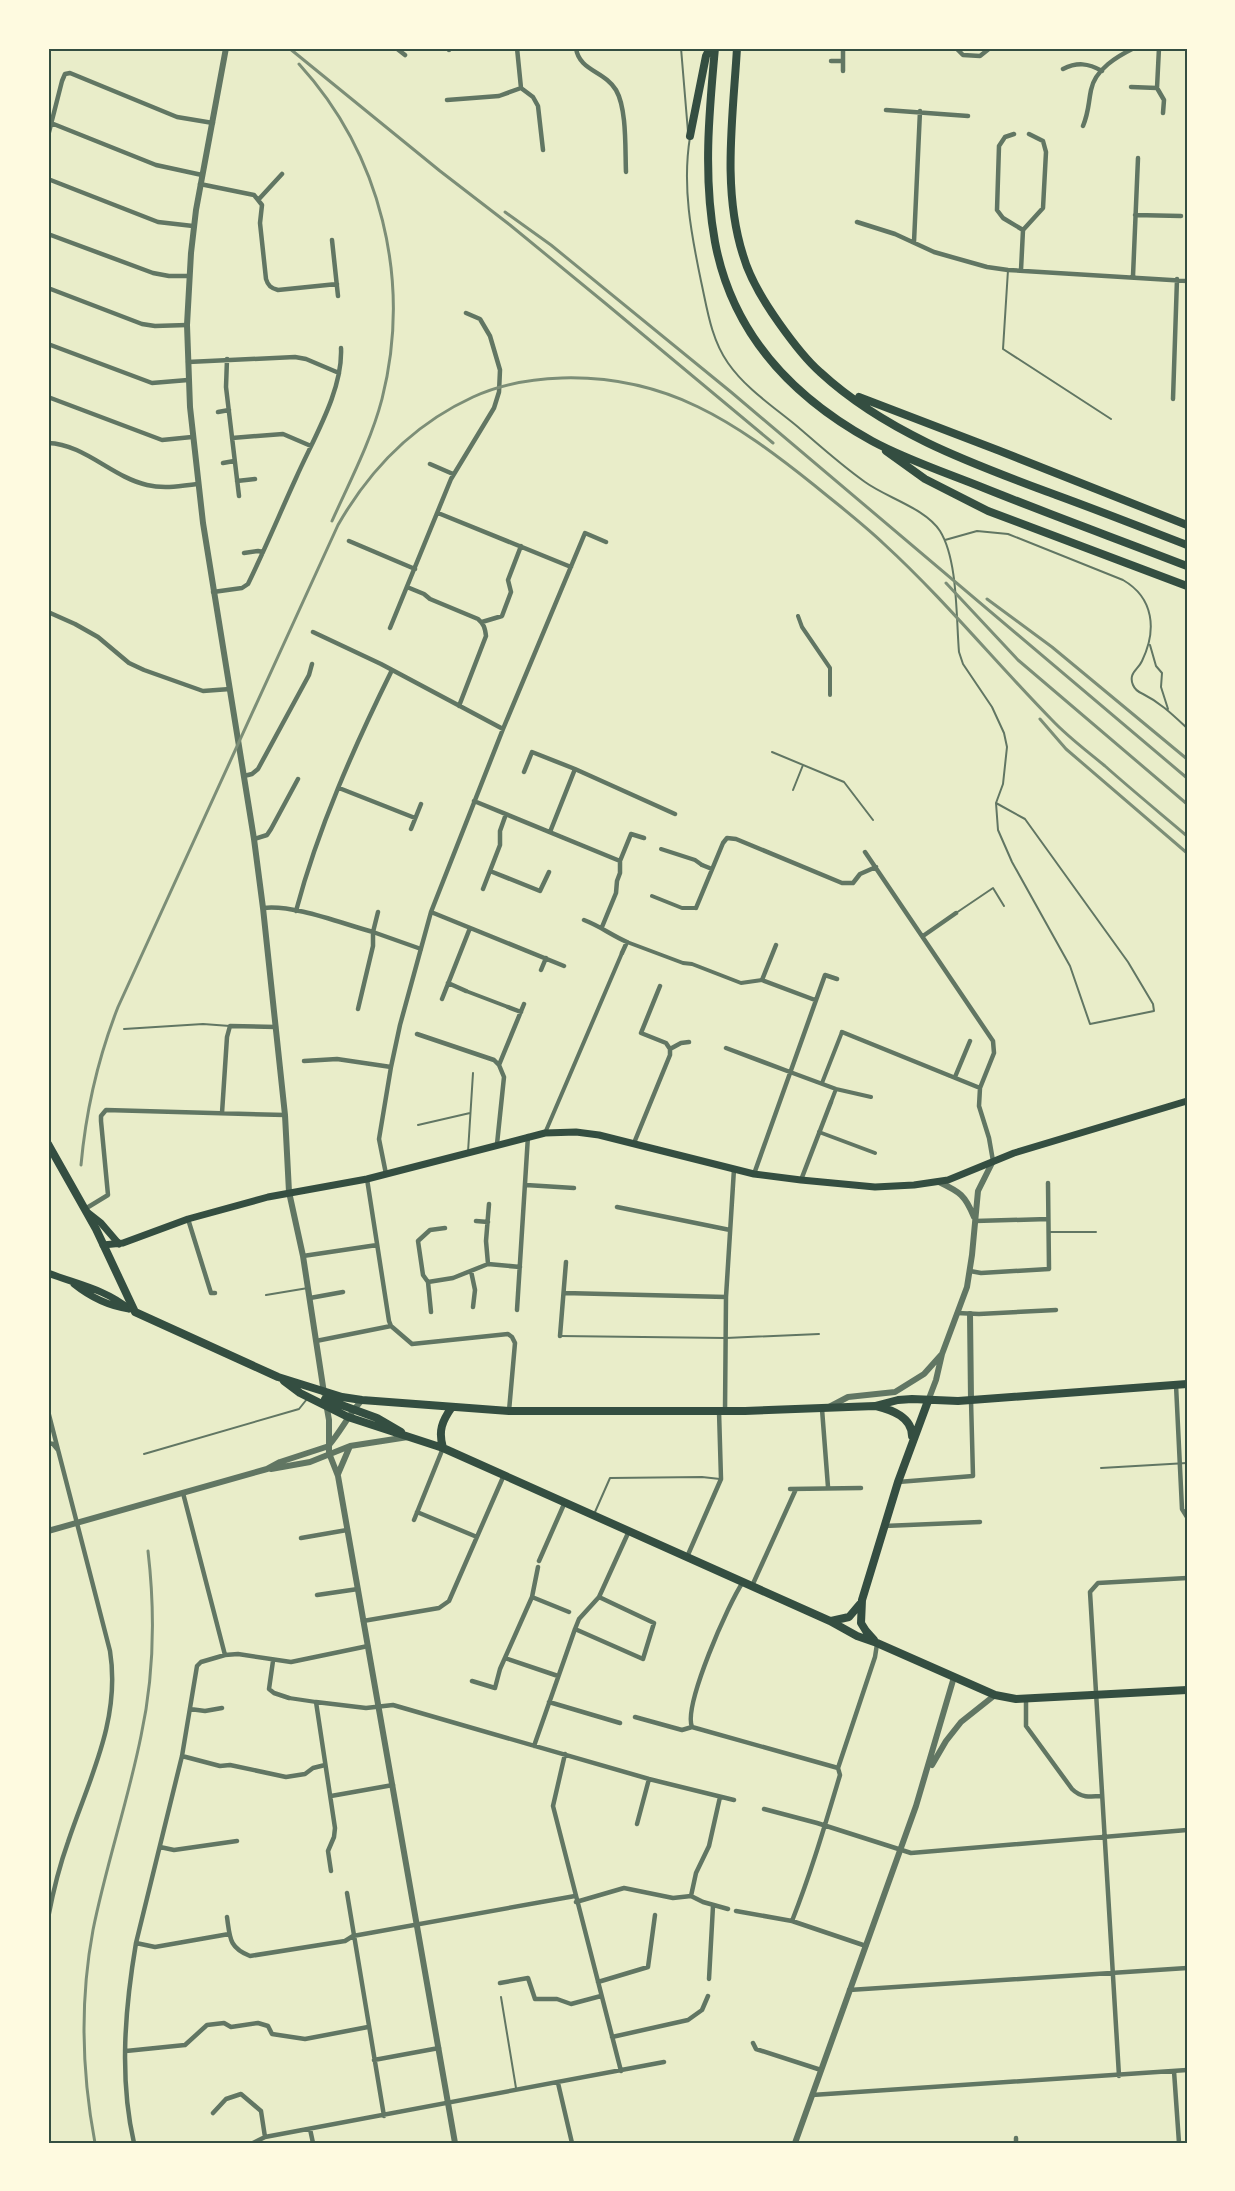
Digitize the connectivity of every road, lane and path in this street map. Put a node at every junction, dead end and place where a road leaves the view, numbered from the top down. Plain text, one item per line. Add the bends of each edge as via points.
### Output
1 (226, 48) edge
2 (396, 48) edge
3 (517, 48) edge
4 (576, 48) edge
5 (681, 48) edge
6 (710, 48) edge
7 (715, 48) edge
8 (737, 48) edge
9 (843, 48) edge
10 (990, 48) edge
11 (1134, 48) edge
12 (1159, 48) edge
13 (956, 50) edge
14 (405, 55) dead end
15 (831, 61) dead end
16 (843, 61) junction
17 (1063, 69) dead end
18 (843, 71) dead end
19 (1102, 71) junction
20 (1131, 87) dead end
21 (521, 88) junction
22 (1157, 88) junction
23 (447, 100) dead end
24 (886, 110) dead end
25 (920, 111) junction
26 (1163, 113) dead end
27 (968, 116) dead end
28 (51, 123) junction
29 (213, 123) junction
30 (1083, 126) dead end
31 (1014, 134) dead end
32 (1029, 134) dead end
33 (48, 136) edge
34 (690, 136) junction
35 (543, 150) dead end
36 (1138, 158) dead end
37 (626, 172) dead end
38 (282, 174) dead end
39 (202, 175) junction
40 (48, 179) edge
41 (200, 184) junction
42 (259, 199) junction
43 (1135, 215) junction
44 (1181, 216) dead end
45 (857, 222) dead end
46 (194, 226) junction
47 (1023, 230) junction
48 (48, 234) edge
49 (332, 240) dead end
50 (914, 242) junction
51 (1008, 270) junction
52 (1021, 270) junction
53 (189, 276) junction
54 (1133, 276) junction
55 (1177, 279) junction
56 (1187, 281) edge
57 (337, 284) junction
58 (48, 288) edge
59 (338, 296) dead end
60 (466, 313) dead end
61 (187, 325) junction
62 (48, 344) edge
63 (341, 348) dead end
64 (227, 359) junction
65 (188, 362) junction
66 (339, 373) junction
67 (188, 380) junction
68 (846, 393) junction
69 (48, 397) edge
70 (1173, 399) dead end
71 (229, 410) junction
72 (218, 411) dead end
73 (1111, 419) dead end
74 (192, 436) junction
75 (232, 438) junction
76 (872, 441) junction
77 (48, 443) edge
78 (310, 446) junction
79 (234, 461) junction
80 (223, 463) dead end
81 (430, 464) dead end
82 (453, 474) junction
83 (255, 479) dead end
84 (237, 481) junction
85 (198, 484) junction
86 (238, 496) dead end
87 (438, 513) junction
88 (1187, 525) edge
89 (945, 540) junction
90 (349, 541) dead end
91 (606, 542) dead end
92 (1187, 545) edge
93 (521, 546) junction
94 (263, 552) junction
95 (244, 553) dead end
96 (1187, 566) edge
97 (571, 567) junction
98 (415, 569) junction
99 (1187, 586) edge
100 (407, 587) junction
101 (213, 592) junction
102 (48, 612) edge
103 (798, 616) dead end
104 (482, 622) junction
105 (390, 628) dead end
106 (313, 632) dead end
107 (1149, 644) junction
108 (312, 664) dead end
109 (392, 670) junction
110 (230, 692) junction
111 (830, 695) dead end
112 (459, 706) junction
113 (1168, 709) junction
114 (1187, 728) edge
115 (503, 729) junction
116 (772, 752) dead end
117 (803, 765) junction
118 (575, 769) junction
119 (524, 772) dead end
120 (243, 774) junction
121 (298, 779) dead end
122 (339, 788) junction
123 (793, 789) dead end
124 (474, 801) junction
125 (996, 803) junction
126 (421, 804) dead end
127 (506, 814) junction
128 (675, 814) dead end
129 (415, 818) junction
130 (873, 820) dead end
131 (411, 829) dead end
132 (550, 832) junction
133 (644, 838) dead end
134 (254, 839) junction
135 (661, 849) dead end
136 (865, 852) dead end
137 (620, 861) junction
138 (702, 865) joint
139 (876, 867) junction
140 (712, 869) junction
141 (490, 871) junction
142 (549, 872) dead end
143 (483, 889) dead end
144 (652, 896) dead end
145 (1004, 906) dead end
146 (263, 908) junction
147 (696, 908) joint
148 (296, 911) junction
149 (378, 912) dead end
150 (431, 912) junction
151 (956, 913) joint
152 (584, 920) dead end
153 (602, 927) junction
154 (470, 928) junction
155 (374, 932) junction
156 (922, 936) junction
157 (627, 942) junction
158 (776, 945) dead end
159 (421, 949) junction
160 (622, 953) joint
161 (546, 958) junction
162 (564, 966) dead end
163 (541, 970) dead end
164 (837, 979) dead end
165 (762, 980) junction
166 (448, 983) junction
167 (660, 986) dead end
168 (466, 991) joint
169 (442, 999) dead end
170 (815, 1000) junction
171 (524, 1004) dead end
172 (508, 1007) joint
173 (358, 1009) dead end
174 (521, 1012) junction
175 (230, 1026) junction
176 (276, 1027) junction
177 (124, 1029) dead end
178 (842, 1032) joint
179 (417, 1034) dead end
180 (970, 1041) dead end
181 (689, 1042) dead end
182 (726, 1048) dead end
183 (670, 1049) junction
184 (303, 1061) dead end
185 (499, 1065) junction
186 (390, 1067) junction
187 (790, 1072) junction
188 (473, 1073) dead end
189 (955, 1077) junction
190 (822, 1083) junction
191 (981, 1088) junction
192 (836, 1089) junction
193 (871, 1097) dead end
194 (1187, 1101) edge
195 (831, 1102) joint
196 (222, 1113) junction
197 (470, 1113) junction
198 (285, 1115) junction
199 (418, 1125) dead end
200 (819, 1132) junction
201 (546, 1133) junction
202 (528, 1136) junction
203 (634, 1143) junction
204 (48, 1144) edge
205 (497, 1144) junction
206 (468, 1152) junction
207 (875, 1153) dead end
208 (993, 1161) junction
209 (734, 1169) junction
210 (386, 1174) junction
211 (754, 1174) junction
212 (367, 1179) junction
213 (801, 1180) junction
214 (939, 1182) junction
215 (1048, 1184) dead end
216 (526, 1185) junction
217 (574, 1188) dead end
218 (289, 1192) junction
219 (489, 1204) dead end
220 (617, 1207) dead end
221 (85, 1210) junction
222 (188, 1219) junction
223 (1048, 1219) junction
224 (476, 1221) dead end
225 (975, 1221) junction
226 (488, 1222) junction
227 (445, 1228) dead end
228 (730, 1230) junction
229 (1049, 1232) junction
230 (1096, 1232) dead end
231 (119, 1244) junction
232 (103, 1245) junction
233 (377, 1245) junction
234 (303, 1256) junction
235 (566, 1262) dead end
236 (488, 1264) junction
237 (520, 1267) junction
238 (471, 1271) junction
239 (970, 1271) junction
240 (48, 1273) edge
241 (428, 1282) junction
242 (308, 1288) junction
243 (343, 1292) dead end
244 (215, 1293) dead end
245 (564, 1293) junction
246 (266, 1295) dead end
247 (726, 1297) junction
248 (309, 1298) junction
249 (473, 1307) dead end
250 (132, 1310) junction
251 (517, 1310) dead end
252 (1056, 1310) dead end
253 (431, 1312) dead end
254 (957, 1313) junction
255 (970, 1314) junction
256 (391, 1326) junction
257 (819, 1334) dead end
258 (560, 1336) joint
259 (726, 1338) junction
260 (316, 1341) junction
261 (942, 1354) junction
262 (278, 1377) junction
263 (1187, 1384) edge
264 (1176, 1385) junction
265 (308, 1397) junction
266 (325, 1398) junction
267 (362, 1400) junction
268 (971, 1400) junction
269 (928, 1401) junction
270 (875, 1406) junction
271 (452, 1407) junction
272 (824, 1408) junction
273 (48, 1410) edge
274 (354, 1410) junction
275 (509, 1411) junction
276 (722, 1411) junction
277 (348, 1417) junction
278 (53, 1430) junction
279 (410, 1438) junction
280 (48, 1442) edge
281 (912, 1442) junction
282 (350, 1446) junction
283 (443, 1448) junction
284 (329, 1450) junction
285 (60, 1452) junction
286 (144, 1454) dead end
287 (1180, 1463) junction
288 (1187, 1463) edge
289 (1101, 1468) dead end
290 (337, 1475) junction
291 (504, 1475) junction
292 (721, 1479) junction
293 (898, 1482) junction
294 (828, 1487) junction
295 (861, 1488) dead end
296 (183, 1493) junction
297 (565, 1502) junction
298 (417, 1512) junction
299 (594, 1515) junction
300 (1187, 1517) edge
301 (414, 1520) dead end
302 (980, 1522) dead end
303 (77, 1523) junction
304 (884, 1526) junction
305 (347, 1530) junction
306 (48, 1531) edge
307 (629, 1532) junction
308 (477, 1537) junction
309 (301, 1538) dead end
310 (687, 1557) junction
311 (1187, 1578) edge
312 (743, 1582) junction
313 (752, 1586) junction
314 (358, 1589) junction
315 (317, 1596) dead end
316 (532, 1597) junction
317 (599, 1597) junction
318 (862, 1600) junction
319 (569, 1612) dead end
320 (363, 1621) junction
321 (830, 1621) junction
322 (574, 1629) junction
323 (878, 1643) junction
324 (368, 1646) junction
325 (225, 1655) junction
326 (505, 1658) junction
327 (273, 1660) junction
328 (558, 1676) junction
329 (954, 1677) junction
330 (471, 1681) dead end
331 (1187, 1690) edge
332 (995, 1695) junction
333 (1096, 1696) junction
334 (290, 1698) joint
335 (1026, 1700) junction
336 (316, 1702) junction
337 (549, 1702) junction
338 (379, 1707) junction
339 (222, 1708) dead end
340 (190, 1709) junction
341 (635, 1716) dead end
342 (620, 1723) dead end
343 (692, 1727) junction
344 (534, 1746) junction
345 (565, 1754) junction
346 (182, 1756) junction
347 (325, 1766) junction
348 (838, 1768) junction
349 (927, 1773) junction
350 (648, 1779) junction
351 (393, 1785) junction
352 (331, 1796) junction
353 (1102, 1796) junction
354 (720, 1797) junction
355 (734, 1800) dead end
356 (764, 1809) dead end
357 (637, 1824) dead end
358 (825, 1826) junction
359 (1187, 1830) edge
360 (1104, 1836) junction
361 (237, 1841) dead end
362 (160, 1847) junction
363 (900, 1851) junction
364 (331, 1871) dead end
365 (347, 1893) dead end
366 (691, 1896) junction
367 (576, 1899) junction
368 (713, 1905) junction
369 (728, 1909) dead end
370 (736, 1911) dead end
371 (655, 1915) dead end
372 (227, 1917) dead end
373 (48, 1918) edge
374 (792, 1921) junction
375 (417, 1924) junction
376 (229, 1934) junction
377 (353, 1936) junction
378 (136, 1943) junction
379 (866, 1946) junction
380 (1187, 1968) edge
381 (1114, 1974) junction
382 (709, 1979) dead end
383 (598, 1982) junction
384 (500, 1983) dead end
385 (849, 1990) junction
386 (601, 1996) junction
387 (708, 1996) dead end
388 (501, 1997) dead end
389 (368, 2027) junction
390 (612, 2037) junction
391 (753, 2043) dead end
392 (439, 2048) junction
393 (126, 2051) junction
394 (374, 2060) junction
395 (664, 2062) dead end
396 (821, 2070) junction
397 (1187, 2070) edge
398 (621, 2071) junction
399 (1174, 2071) junction
400 (1119, 2076) junction
401 (558, 2083) junction
402 (516, 2091) junction
403 (812, 2096) junction
404 (448, 2103) junction
405 (213, 2113) dead end
406 (384, 2116) junction
407 (310, 2129) junction
408 (265, 2137) junction
409 (134, 2143) edge
410 (253, 2143) edge
411 (313, 2143) edge
412 (456, 2143) edge
413 (572, 2143) edge
414 (795, 2143) edge
415 (1179, 2143) edge

1 - 29 street
2 - 14 street
3 - 21 street
4 - 37 street via 585,66 609,80 620,98
5 - 34 lane
6 - 34 main road
7 - 76 main road via 707,173 715,244 733,300 761,350 781,373 803,394
8 - 68 main road via 730,170 743,256 754,283 795,346
9 - 16 street
10 - 13 street via 980,56 963,55
11 - 19 street
12 - 22 street
15 - 16 street
16 - 18 street
17 - 19 street via 1081,64
19 - 30 street via 1092,85
20 - 22 street
21 - 23 street via 499,96
21 - 35 street via 538,106
22 - 26 street via 1164,100
24 - 25 street
25 - 27 street
25 - 50 street
28 - 29 street via 65,74 70,73 177,117
28 - 33 street
28 - 39 street via 156,165
29 - 39 street
31 - 47 street via 1005,137 999,146 997,210
32 - 47 street via 1043,141 1046,164 1043,208
34 - 89 lane via 686,193 689,224 709,319 726,360 737,375 817,445 866,483 932,521
36 - 43 street
38 - 42 street
39 - 41 street
40 - 46 street via 158,222
41 - 42 street
41 - 46 street
42 - 57 street via 268,285 278,290
43 - 44 street
43 - 54 street
45 - 50 street
46 - 53 street
47 - 52 street
48 - 53 street via 153,273
49 - 57 street
50 - 51 street via 945,255
51 - 52 street
51 - 73 lane via 1003,349
52 - 54 street
53 - 61 street
54 - 55 street
55 - 56 street
55 - 70 street
57 - 59 street
58 - 61 street via 142,324
60 - 82 street via 480,319 490,336 500,375 499,392 490,416
61 - 65 street
62 - 67 street via 152,383
63 - 66 street
64 - 65 street
64 - 66 street via 300,357
64 - 71 street
65 - 67 street
66 - 78 street via 324,419
67 - 74 street
68 - 88 main road
68 - 92 main road via 894,426 951,453
69 - 74 street via 162,440
71 - 72 street
71 - 75 street
74 - 85 street
75 - 78 street via 283,434
75 - 79 street
76 - 96 main road
76 - 99 main road via 925,479 988,511
77 - 85 street via 74,450 146,485 165,488
78 - 94 street
79 - 80 street
79 - 84 street
81 - 82 street
82 - 87 street
83 - 84 street
84 - 86 street
85 - 101 street
87 - 93 street
87 - 98 street
89 - 107 lane via 978,531 1008,534 1123,580 1143,595 1149,610
89 - 125 lane via 952,565 963,664 992,707 1007,747 1003,784
90 - 98 street
91 - 97 street via 585,533
93 - 97 street
93 - 104 street via 508,580 511,592 502,616
94 - 95 street
94 - 101 street via 245,586
97 - 115 street
98 - 100 street
100 - 104 street
100 - 105 street
101 - 110 street
102 - 110 street via 90,633 144,670 203,691
103 - 111 street via 830,668
104 - 112 street via 486,636
106 - 109 street
107 - 113 lane via 1155,666 1162,673 1161,687
107 - 113 lane via 1131,681 1136,690
108 - 120 street via 258,769
109 - 112 street
109 - 122 street
110 - 120 street
112 - 115 street
113 - 114 lane
115 - 124 street
116 - 117 lane
117 - 123 lane
117 - 130 lane via 844,782
118 - 119 street via 532,752
118 - 128 street
118 - 132 street
120 - 134 street
121 - 134 street via 267,835
122 - 129 street
122 - 148 street
124 - 127 street
124 - 150 street
125 - 125 lane via 1025,819 1124,956 1154,1011 1090,1023 1070,966 998,830
126 - 129 street
127 - 132 street
127 - 141 street
129 - 131 street
132 - 137 street
133 - 137 street via 631,834
134 - 146 street
135 - 138 street
136 - 139 street
137 - 153 street via 616,893
138 - 140 street
139 - 140 street via 860,874 853,883 842,884 730,838 724,840
139 - 156 street
140 - 147 street
141 - 142 street via 540,891
141 - 143 street
144 - 147 street via 682,908
145 - 151 lane via 993,888
146 - 148 street
146 - 176 street
148 - 155 street
149 - 155 street
150 - 154 street
150 - 159 street
151 - 156 street
152 - 153 street
153 - 157 street via 606,933
154 - 161 street
154 - 166 street
155 - 159 street
155 - 173 street
156 - 191 street via 993,1041 994,1053
157 - 160 street
157 - 165 street via 741,983
158 - 165 street
159 - 186 street
160 - 201 street
161 - 162 street
161 - 163 street
164 - 170 street via 825,975
165 - 170 street
166 - 168 street
166 - 169 street
167 - 183 street via 641,1033 666,1043
168 - 172 street
170 - 187 street
171 - 174 street
172 - 174 street
174 - 185 street
175 - 176 street
175 - 177 lane
175 - 196 street
176 - 198 street
178 - 189 street
178 - 190 street
179 - 185 street
180 - 189 street
181 - 183 street
182 - 187 street
183 - 203 street
184 - 186 street via 337,1059
185 - 205 street via 504,1077
186 - 210 street via 379,1139
187 - 190 street
187 - 211 street
188 - 197 lane
189 - 191 street
190 - 192 street
191 - 208 street via 979,1106
192 - 193 street
192 - 195 street
194 - 208 main road
195 - 200 street
196 - 198 street
196 - 221 street via 103,1113 108,1195
197 - 199 lane
197 - 206 lane
198 - 218 street
200 - 207 street
200 - 213 street
201 - 202 main road
201 - 203 main road via 576,1132
202 - 205 main road
202 - 216 street
203 - 209 main road
204 - 221 main road
205 - 206 main road
206 - 210 main road
208 - 214 main road
208 - 225 street via 978,1191
209 - 211 main road
209 - 228 street
210 - 212 main road
211 - 213 main road
212 - 218 main road
212 - 233 street
213 - 214 main road via 875,1187
214 - 225 street via 967,1200
215 - 223 street
216 - 217 street
216 - 237 street
218 - 222 main road
218 - 234 street
219 - 226 street
220 - 228 street
221 - 231 main road
221 - 232 main road
222 - 231 main road
222 - 244 street
223 - 225 street
223 - 229 street
224 - 226 street
225 - 239 street
226 - 236 street
227 - 241 street via 430,1230 418,1241 423,1275
228 - 247 street
229 - 230 lane
229 - 239 street via 1049,1269
231 - 232 main road
232 - 250 main road
233 - 234 street
233 - 256 street
234 - 242 street
235 - 245 street
236 - 237 street
236 - 238 street
237 - 251 street
238 - 241 street
238 - 249 street
239 - 254 street
240 - 250 main road via 72,1282 85,1293
241 - 253 street
242 - 246 lane
242 - 248 street
243 - 248 street
245 - 247 street
245 - 258 street
247 - 259 street
248 - 260 street
250 - 262 main road
252 - 255 street
254 - 255 street
254 - 261 street
255 - 268 street
256 - 260 street
256 - 275 street via 412,1344 508,1334 515,1343
257 - 259 lane
258 - 259 lane
259 - 276 street
260 - 266 street
261 - 269 street
261 - 272 street via 924,1374 895,1392 848,1397
262 - 265 main road
262 - 266 main road
263 - 264 main road
264 - 268 main road
264 - 287 street
265 - 266 main road
265 - 286 lane via 299,1410
266 - 267 main road
266 - 274 main road
266 - 277 main road
266 - 284 street
267 - 271 main road
267 - 274 street
268 - 269 main road
268 - 293 street via 974,1476
269 - 270 main road via 897,1400
269 - 281 main road
270 - 272 main road
270 - 281 main road via 903,1417 910,1427
271 - 275 main road
271 - 283 main road via 440,1430
272 - 276 main road
272 - 294 street
273 - 278 street
274 - 277 street
274 - 279 main road via 378,1418
275 - 276 main road
276 - 292 street
277 - 279 main road
277 - 284 street
278 - 280 street
278 - 285 street
279 - 282 street
279 - 283 main road
280 - 285 street
281 - 293 main road
282 - 284 street
282 - 290 street
283 - 291 main road
283 - 298 street
284 - 290 street
284 - 296 street via 310,1462 267,1469
285 - 303 street
287 - 288 lane
287 - 289 lane
287 - 300 street via 1182,1509
290 - 305 street
291 - 297 main road
291 - 308 street
292 - 299 lane via 610,1478
292 - 310 street
293 - 304 main road
294 - 295 street
294 - 313 street via 793,1489
296 - 303 street
296 - 325 street
297 - 299 main road
297 - 316 street via 538,1564
298 - 301 street
298 - 308 street
299 - 307 main road
302 - 304 street
303 - 306 street
303 - 373 street via 110,1651 112,1677 107,1727 65,1850
304 - 318 main road
305 - 309 street
305 - 314 street
307 - 310 main road
307 - 317 street
308 - 320 street via 445,1605
310 - 312 main road
311 - 333 street via 1093,1585 1090,1592
312 - 313 main road
312 - 343 street via 701,1674 692,1704
313 - 321 main road
314 - 315 street
314 - 320 street
316 - 319 street
316 - 326 street
317 - 322 street
317 - 322 street via 654,1623 643,1659
318 - 321 main road via 849,1617
318 - 323 main road via 861,1623
320 - 324 street
321 - 323 main road
322 - 328 street
323 - 329 main road
323 - 348 street
324 - 327 street via 291,1662
324 - 338 street
325 - 327 street
325 - 340 street via 197,1665
326 - 328 street
326 - 330 street via 495,1688
327 - 334 street via 269,1689
328 - 337 street
329 - 332 main road
329 - 349 street
331 - 333 main road
332 - 335 main road
332 - 349 street via 961,1722
333 - 335 main road
333 - 353 street
334 - 336 street
335 - 353 street via 1026,1726 1072,1789 1084,1797
336 - 338 street
336 - 347 street
337 - 342 street
337 - 344 street
338 - 344 street via 393,1705
338 - 351 street
339 - 340 street
340 - 346 street
341 - 343 street via 682,1730
343 - 348 street
344 - 345 street
345 - 350 street
345 - 367 street via 553,1806
346 - 347 street via 286,1777
346 - 362 street
347 - 352 street
348 - 358 street via 840,1775
349 - 363 street
350 - 354 street
350 - 357 street
351 - 352 street
351 - 375 street
352 - 364 street via 335,1828 328,1851
353 - 360 street
354 - 355 street
354 - 366 street via 709,1846 696,1873
356 - 358 street
358 - 363 street
358 - 374 street
359 - 360 street
360 - 363 street via 933,1852
360 - 381 street
361 - 362 street via 174,1850
362 - 378 street
363 - 379 street
365 - 377 street
366 - 367 street via 673,1898 624,1888
366 - 368 street
367 - 375 street
367 - 383 street
368 - 369 street
368 - 382 street
370 - 374 street
371 - 383 street via 648,1967
372 - 376 street
374 - 379 street
375 - 377 street
375 - 392 street
376 - 377 street via 237,1951 250,1956 345,1941
376 - 378 street via 155,1947
377 - 389 street
378 - 393 street
379 - 385 street
380 - 381 street
381 - 385 street
381 - 400 street
383 - 386 street
384 - 386 street via 528,1978 535,1999 557,1999 571,2004
385 - 396 street
386 - 390 street
387 - 390 street via 702,2010 688,2020
388 - 402 lane
389 - 393 street via 305,2039 272,2034 268,2026 258,2023 207,2025 185,2045
389 - 394 street
390 - 398 street
391 - 396 street via 756,2049
392 - 394 street
392 - 404 street
393 - 409 street
394 - 406 street
395 - 398 street
396 - 403 street
397 - 399 street
398 - 401 street
399 - 400 street
399 - 415 street
400 - 403 street
401 - 402 street
401 - 413 street
402 - 404 street
403 - 414 street
404 - 406 street
404 - 412 street
405 - 408 street via 226,2099 241,2094 261,2112
406 - 407 street
407 - 408 street
407 - 411 street
408 - 410 street

